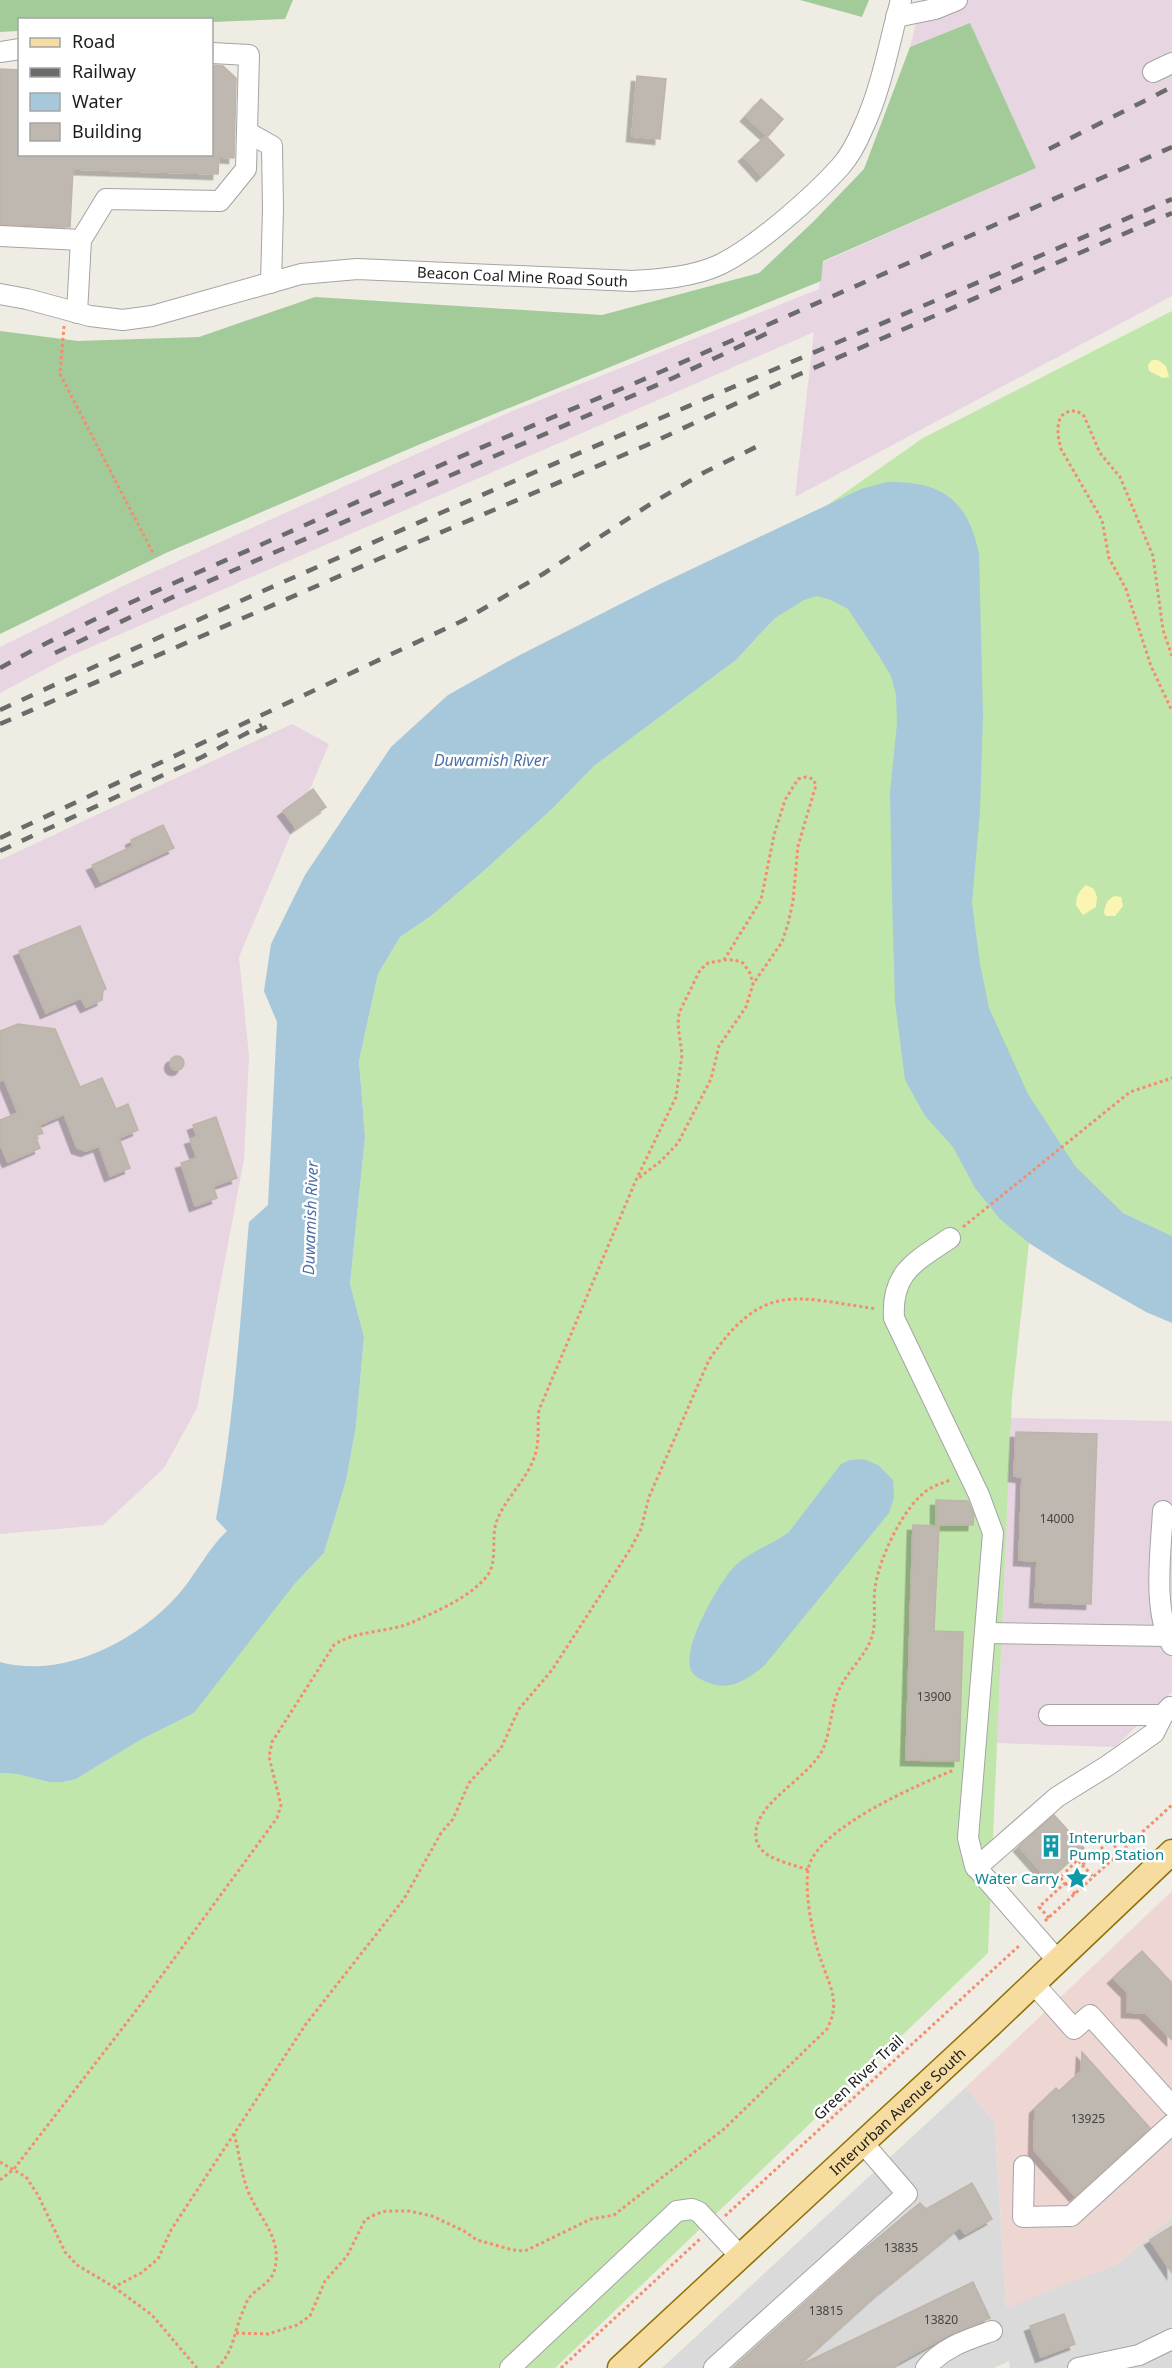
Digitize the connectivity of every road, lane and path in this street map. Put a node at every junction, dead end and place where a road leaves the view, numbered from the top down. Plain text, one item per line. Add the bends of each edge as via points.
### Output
1 (957, 0) edge
2 (898, 8) edge
3 (18, 49) edge
4 (0, 52) edge
5 (213, 53) edge
6 (1172, 63) edge
7 (1153, 72) dead end
8 (247, 132) junction
9 (0, 236) edge
10 (81, 240) junction
11 (271, 283) junction
12 (0, 294) edge
13 (71, 311) junction
14 (154, 555) dead end
15 (1172, 656) edge
16 (1172, 711) edge
17 (724, 960) junction
18 (753, 984) junction
19 (1172, 1078) edge
20 (636, 1180) junction
21 (950, 1238) joint
22 (893, 1311) junction
23 (968, 1472) junction
24 (1163, 1511) dead end
25 (985, 1633) junction
26 (1169, 1640) edge
27 (1167, 1710) edge
28 (1049, 1715) dead end
29 (974, 1761) junction
30 (1172, 1805) edge
31 (1120, 1852) junction
32 (1172, 1852) edge
33 (1082, 1865) junction
34 (976, 1868) junction
35 (808, 1870) junction
36 (1094, 1877) junction
37 (1065, 1883) junction
38 (1075, 1894) junction
39 (1049, 1918) junction
40 (1032, 1933) junction
41 (1058, 1960) junction
42 (1034, 1984) junction
43 (1172, 2106) edge
44 (1172, 2124) edge
45 (234, 2133) junction
46 (863, 2144) junction
47 (0, 2162) edge
48 (1024, 2166) dead end
49 (14, 2169) junction
50 (0, 2180) edge
51 (714, 2227) junction
52 (740, 2256) junction
53 (114, 2287) junction
54 (992, 2331) dead end
55 (236, 2333) junction
56 (1172, 2339) edge
57 (197, 2368) edge
58 (217, 2368) edge
59 (510, 2368) edge
60 (561, 2368) edge
61 (620, 2368) edge
62 (714, 2368) edge
63 (926, 2368) edge
64 (1078, 2368) edge

1 - 2 street via 935,9
2 - 11 street, Beacon Coal Mine Road South via 870,110 842,166 787,217 718,265 665,279 633,281 357,268 301,274
3 - 4 street
5 - 8 street via 249,55
6 - 7 street
8 - 10 street via 246,169 220,201 106,199
8 - 11 street via 272,146
9 - 10 street
10 - 13 street
11 - 13 street, Beacon Coal Mine Road South via 153,316 123,320
12 - 13 street, Beacon Coal Mine Road South
13 - 14 path via 60,374
15 - 16 path via 1163,630 1153,556 1120,477 1100,453 1084,416 1069,411 1058,424 1061,449 1102,520 1109,558 1126,589 1151,666
17 - 18 path via 743,963
17 - 18 path via 761,900 784,800 798,779 813,779 816,785 798,846 788,924 782,942
17 - 20 path via 708,963 700,970 679,1013 682,1055 676,1097
18 - 20 path via 746,1007 719,1046 711,1079 678,1143
19 - 21 path via 1130,1092
20 - 49 path via 539,1410 535,1456 497,1520 488,1575 464,1596 411,1623 345,1638 334,1645 272,1742 269,1757 281,1805 277,1818
21 - 22 street via 905,1270
22 - 23 street
22 - 45 path via 797,1298 775,1300 744,1318 719,1346 648,1497 641,1529 631,1548 552,1670 519,1709 501,1748 469,1783 453,1819 404,1899 306,2024
23 - 25 street via 993,1533
23 - 35 path via 929,1490 913,1504 897,1528 875,1588 875,1617 868,1648 838,1691 824,1747 818,1758 767,1808 757,1826 758,1845 769,1856
24 - 26 street via 1160,1600
25 - 26 street
25 - 29 street
27 - 28 street
27 - 34 street via 1154,1733 1057,1797
29 - 34 street via 968,1838
29 - 35 path via 868,1810 830,1839
30 - 31 path, Green River Trail
31 - 33 path via 1110,1841
31 - 36 path, Green River Trail
32 - 41 main road, Interurban Avenue South
33 - 36 path
33 - 37 path via 1078,1860 1060,1877
34 - 40 street
35 - 55 path via 815,1945 835,2000 834,2016 827,2030 724,2129 614,2215 591,2219 525,2251 477,2240 464,2230 409,2211 376,2214 365,2220 347,2256 325,2281 310,2316 297,2325 268,2334
36 - 38 path, Green River Trail
37 - 38 path
37 - 39 path via 1039,1907
38 - 39 path, Green River Trail
39 - 40 path, Green River Trail
40 - 41 street
40 - 51 path, Green River Trail
41 - 42 main road, Interurban Avenue South
42 - 43 street via 1074,2029 1090,2015
42 - 46 main road, Interurban Avenue South
44 - 48 street via 1071,2216 1023,2217
45 - 53 path via 171,2230 158,2259
45 - 55 path via 249,2192 273,2237 276,2254 271,2278 248,2299
46 - 52 main road, Interurban Avenue South
46 - 62 street via 907,2194
47 - 49 path
49 - 50 path
49 - 53 path via 26,2177 38,2195 65,2252 77,2265
51 - 52 street
51 - 59 street via 699,2212 677,2211
51 - 60 path, Green River Trail
52 - 61 main road, Interurban Avenue South
53 - 57 path via 153,2315
54 - 63 street via 948,2348
55 - 58 path via 231,2350
56 - 64 street via 1139,2355

